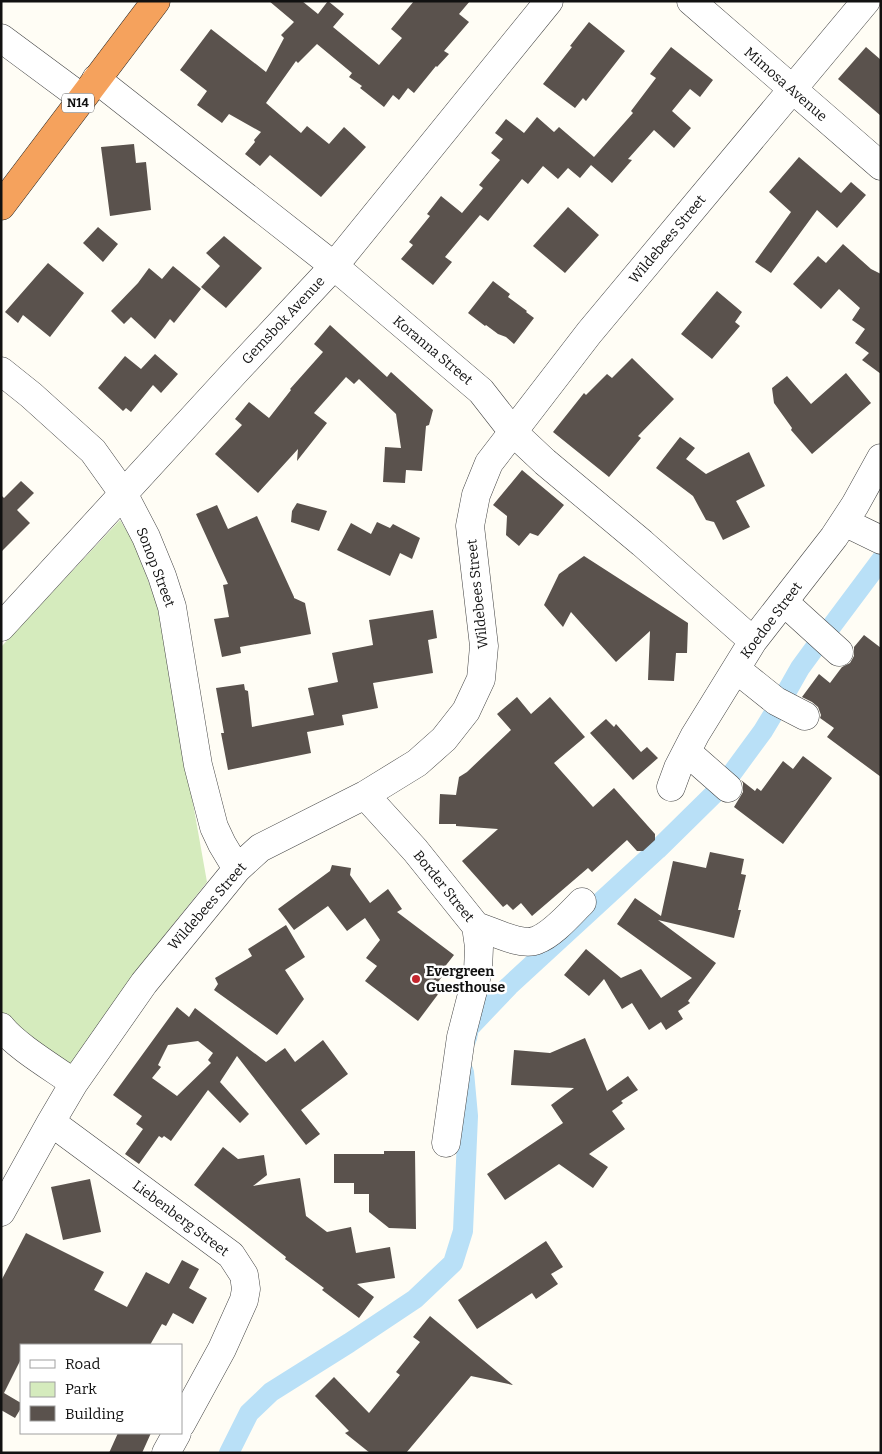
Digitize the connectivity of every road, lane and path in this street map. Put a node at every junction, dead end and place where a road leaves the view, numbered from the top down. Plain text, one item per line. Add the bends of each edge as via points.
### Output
1 (156, 1) edge
2 (550, 1) edge
3 (691, 1) edge
4 (866, 1) edge
5 (1, 38) edge
6 (89, 89) junction
7 (792, 89) junction
8 (881, 166) edge
9 (1, 206) edge
10 (334, 266) junction
11 (1, 371) edge
12 (513, 432) junction
13 (881, 458) edge
14 (123, 493) junction
15 (844, 522) junction
16 (881, 540) edge
17 (784, 602) junction
18 (1, 626) edge
19 (753, 641) junction
20 (839, 652) dead end
21 (736, 669) junction
22 (804, 716) dead end
23 (687, 752) junction
24 (671, 788) dead end
25 (728, 788) dead end
26 (365, 795) junction
27 (236, 869) junction
28 (582, 902) dead end
29 (476, 926) junction
30 (1, 1026) edge
31 (74, 1083) junction
32 (51, 1122) junction
33 (446, 1143) dead end
34 (1, 1212) edge
35 (182, 1422) edge
36 (176, 1434) edge
37 (166, 1453) edge

1 - 6 highway, N14
2 - 10 street, Gemsbok Avenue
3 - 7 street, Mimosa Avenue
4 - 7 street, Wildebees Street
5 - 6 street, Koranna Street
6 - 9 highway, N14
6 - 10 street, Koranna Street
7 - 8 street, Mimosa Avenue
7 - 12 street, Wildebees Street via 589,333
10 - 12 street, Koranna Street via 481,391
10 - 14 street, Gemsbok Avenue
11 - 14 street, Sonop Street via 93,452
12 - 19 street, Koranna Street
12 - 26 street, Wildebees Street via 489,463 476,495 470,526 484,646 481,679 466,711 444,740 417,763
13 - 15 street, Koedoe Street
14 - 18 street, Gemsbok Avenue
14 - 27 street, Sonop Street via 146,537 172,607 198,765 214,827
15 - 16 street
15 - 17 street, Koedoe Street
17 - 19 street, Koedoe Street
17 - 20 street
19 - 21 street, Koedoe Street
21 - 22 street via 776,701
21 - 23 street, Koedoe Street
23 - 24 street, Koedoe Street
23 - 25 street
26 - 27 street, Wildebees Street via 260,848
26 - 29 street, Border Street via 415,850
27 - 31 street, Wildebees Street via 144,983
28 - 29 street via 536,941 511,939
29 - 33 street, Border Street via 478,971 461,1037
30 - 31 street via 24,1048
31 - 32 street, Wildebees Street
32 - 34 street, Wildebees Street
32 - 35 street, Liebenberg Street via 231,1254 244,1274 244,1300 222,1350
36 - 37 street

